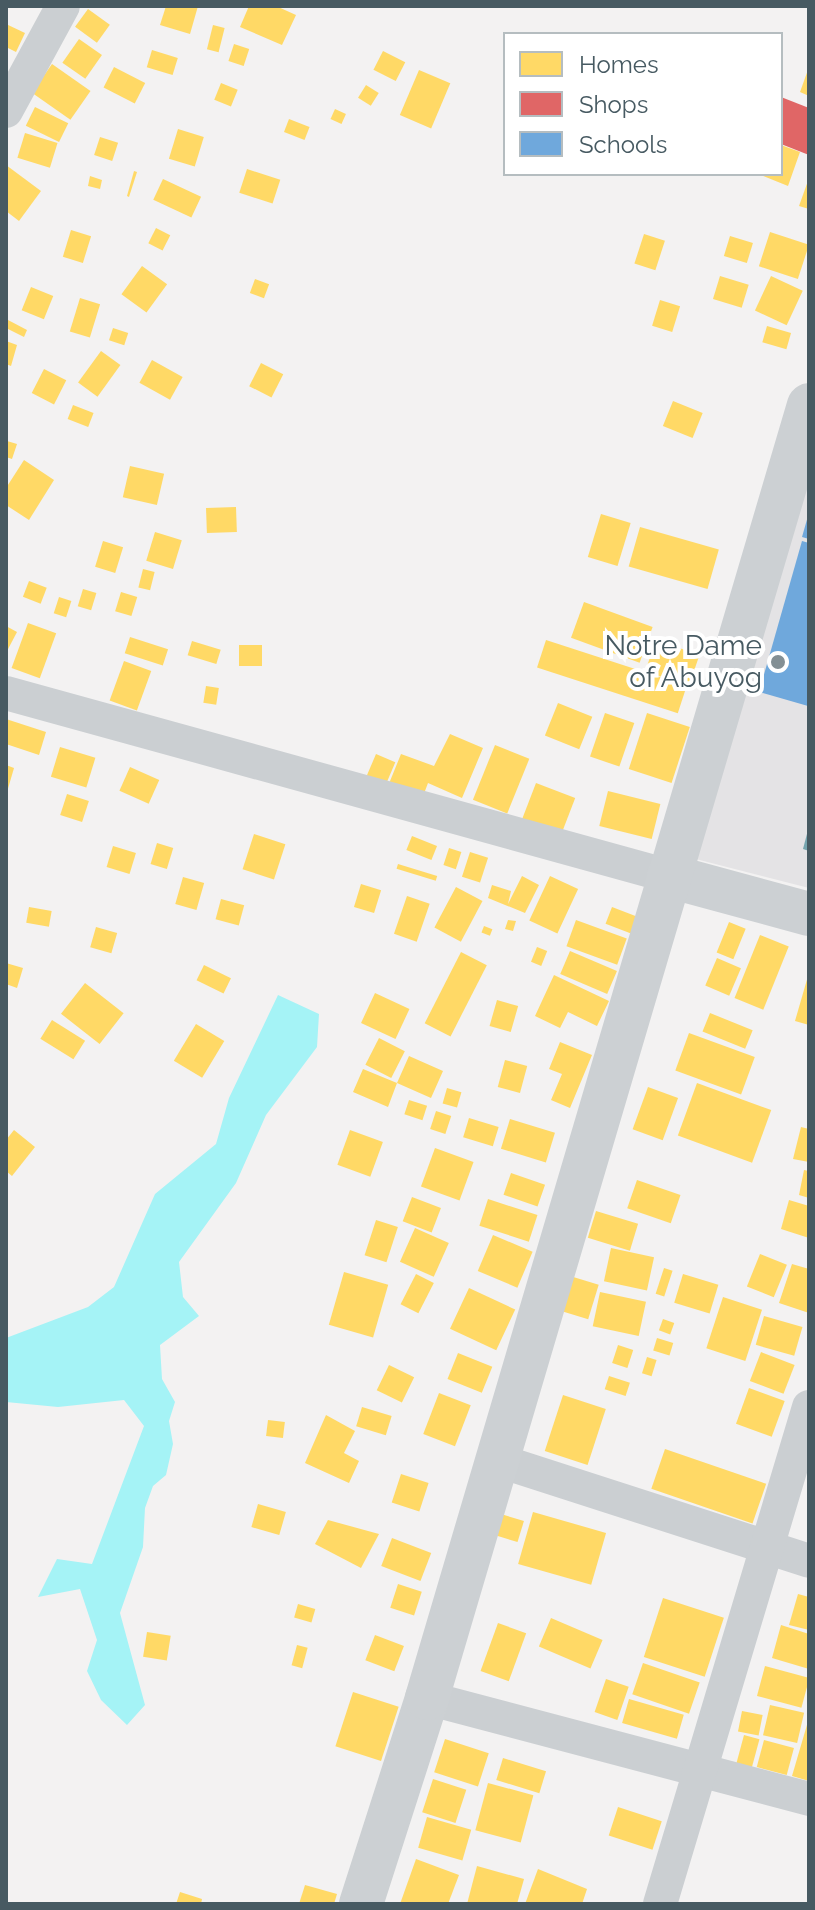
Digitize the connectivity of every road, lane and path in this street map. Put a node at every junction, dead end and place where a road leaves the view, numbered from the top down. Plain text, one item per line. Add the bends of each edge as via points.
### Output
1 (63, 6) edge
2 (6, 111) edge
3 (809, 405) edge
4 (6, 693) edge
5 (669, 876) junction
6 (809, 914) edge
7 (809, 1407) edge
8 (497, 1460) junction
9 (766, 1547) junction
10 (809, 1561) edge
11 (427, 1698) junction
12 (697, 1772) junction
13 (809, 1799) edge
14 (361, 1904) edge
15 (660, 1904) edge

1 - 2 street
3 - 5 street
4 - 5 street
5 - 6 street
5 - 8 street
7 - 9 street
8 - 9 street
8 - 11 street
9 - 10 street
9 - 12 street
11 - 12 street
11 - 14 street
12 - 13 street
12 - 15 street

